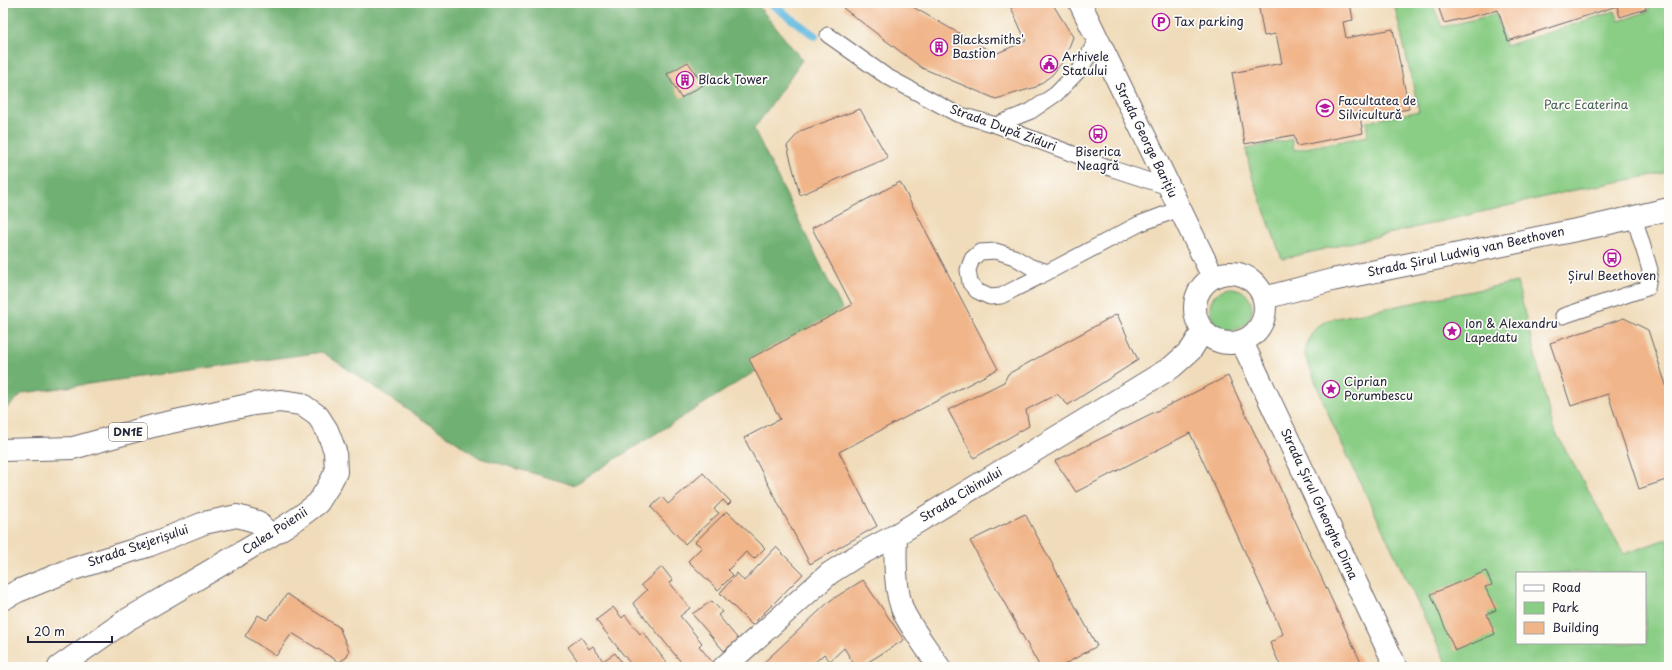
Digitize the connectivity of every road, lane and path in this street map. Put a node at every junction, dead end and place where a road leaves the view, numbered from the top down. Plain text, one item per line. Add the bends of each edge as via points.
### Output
1 (1080, 3) edge
2 (828, 35) dead end
3 (1097, 39) junction
4 (996, 125) junction
5 (1168, 187) junction
6 (1179, 209) junction
7 (1669, 209) edge
8 (1634, 217) junction
9 (1048, 272) junction
10 (1213, 277) junction
11 (1264, 298) junction
12 (1563, 316) dead end
13 (1203, 331) junction
14 (1242, 342) junction
15 (3, 450) edge
16 (896, 535) junction
17 (270, 536) junction
18 (3, 599) edge
19 (59, 667) edge
20 (724, 667) edge
21 (939, 667) edge
22 (1396, 667) edge

1 - 3 street, Strada George Barițiu
2 - 4 lane, Strada După Ziduri via 886,76 957,114
3 - 4 lane via 1082,67 1056,94 1031,110
3 - 5 street, Strada George Barițiu
4 - 5 lane, Strada După Ziduri
5 - 6 street, Strada George Barițiu
6 - 9 lane via 1139,224
6 - 10 street, Strada George Barițiu
7 - 8 street, Strada Șirul Ludwig van Beethoven
8 - 11 street, Strada Șirul Ludwig van Beethoven via 1332,280
8 - 12 lane via 1650,270 1647,288
9 - 9 lane via 1001,296 990,297 977,291 970,283 968,270 972,259 980,252 996,251
10 - 11 street via 1230,273 1240,274 1256,284
10 - 13 street via 1201,287 1196,298 1194,309
11 - 14 street via 1264,319 1259,329
13 - 14 street via 1221,343
13 - 16 street, Strada Cibinului via 1191,350 1172,367
14 - 22 street, Strada Șirul Gheorghe Dima
15 - 17 street, Calea Poienii / DN1E via 72,448 153,426 253,404 280,401 301,404 318,416 327,430 336,451 336,472 318,503
16 - 20 street, Strada Cibinului via 830,573
16 - 21 street via 899,596 905,614
17 - 18 street, Strada Stejerișului via 258,522 237,516 204,523 150,545 70,570
17 - 19 street, Calea Poienii / DN1E via 125,621

